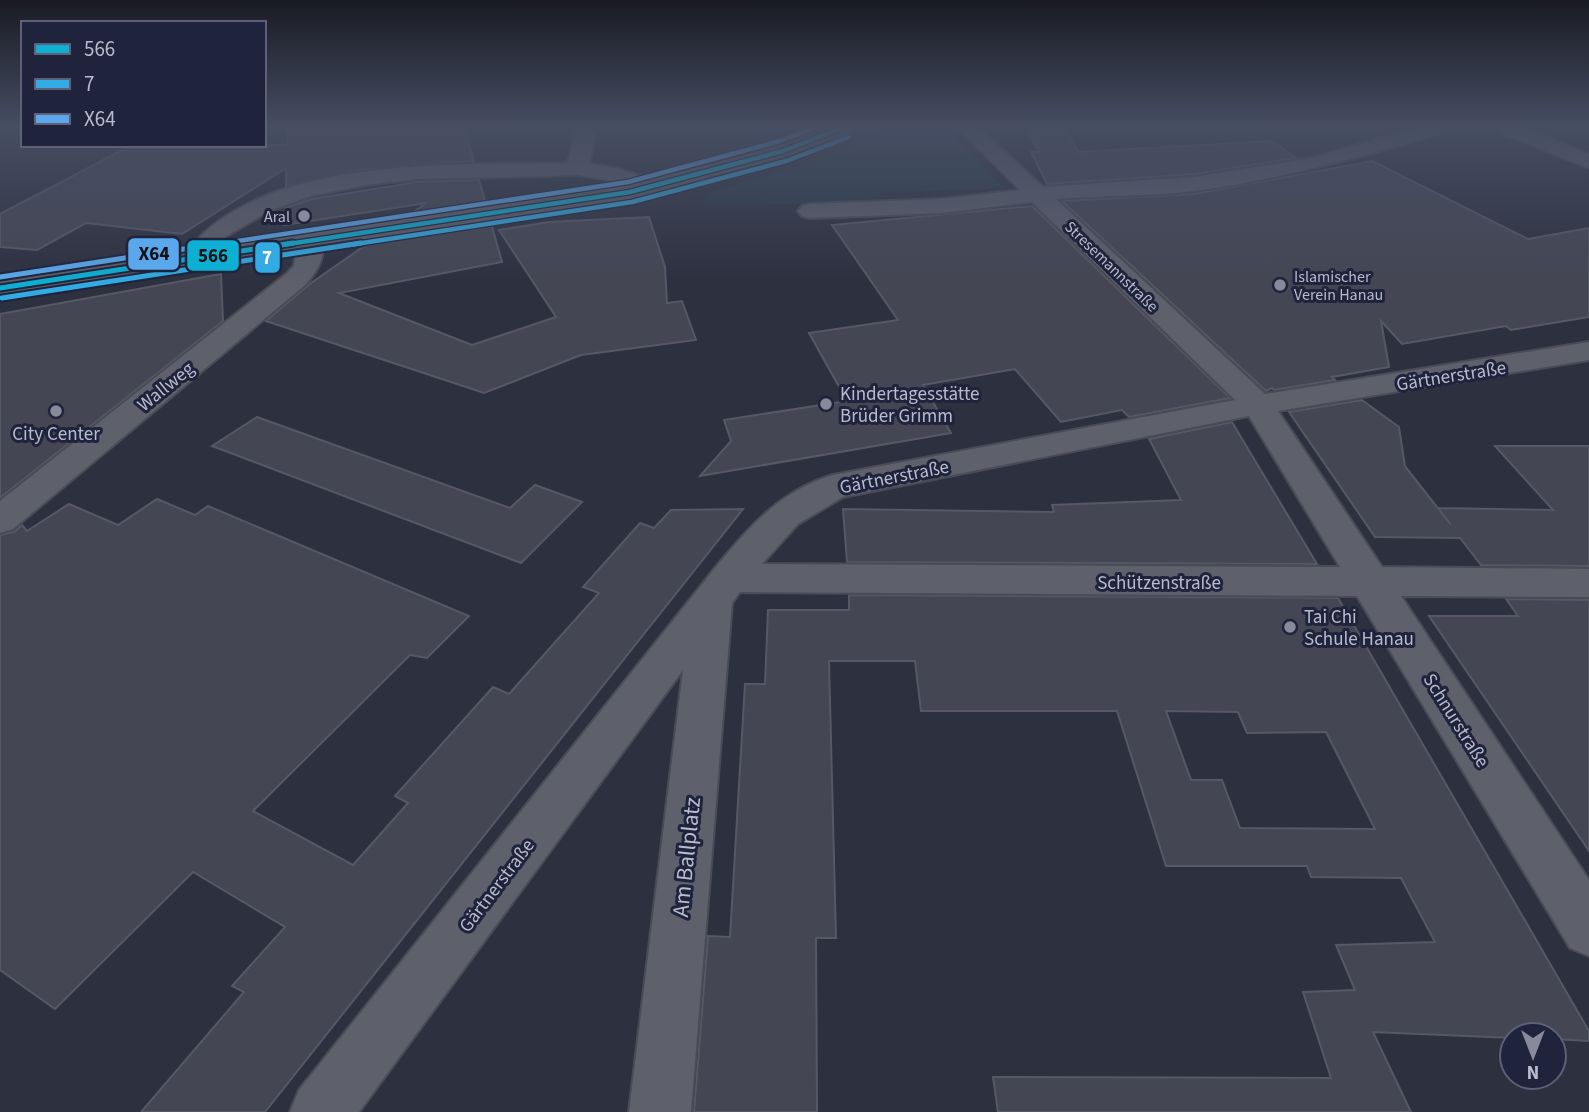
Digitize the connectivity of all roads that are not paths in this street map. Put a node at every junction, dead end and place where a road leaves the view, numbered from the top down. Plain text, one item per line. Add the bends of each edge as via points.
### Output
1 (364, 179) edge
2 (626, 179) edge
3 (680, 179) edge
4 (1021, 179) edge
5 (1224, 179) edge
6 (651, 187) junction
7 (1038, 195) junction
8 (810, 211) dead end
9 (309, 240) junction
10 (197, 257) junction
11 (0, 288) edge
12 (1589, 351) edge
13 (1258, 405) junction
14 (0, 520) edge
15 (1371, 583) junction
16 (1589, 583) edge
17 (720, 590) junction
18 (1589, 929) edge
19 (321, 1112) edge
20 (660, 1112) edge

1 - 10 street via 261,206 216,232
2 - 6 street
3 - 6 main road
4 - 7 street, Stresemannstraße
5 - 7 street
6 - 9 main road
7 - 8 street via 942,206
7 - 13 street, Stresemannstraße
9 - 10 main road
9 - 14 street, Wallweg via 307,268 295,280
10 - 11 main road
12 - 13 street, Gärtnerstraße
13 - 15 street, Schnurstraße
13 - 17 street, Gärtnerstraße via 833,488 800,501 778,517
15 - 16 street, Schützenstraße
15 - 17 street, Schützenstraße
15 - 18 street, Schnurstraße
17 - 19 street, Gärtnerstraße
17 - 20 street, Am Ballplatz

